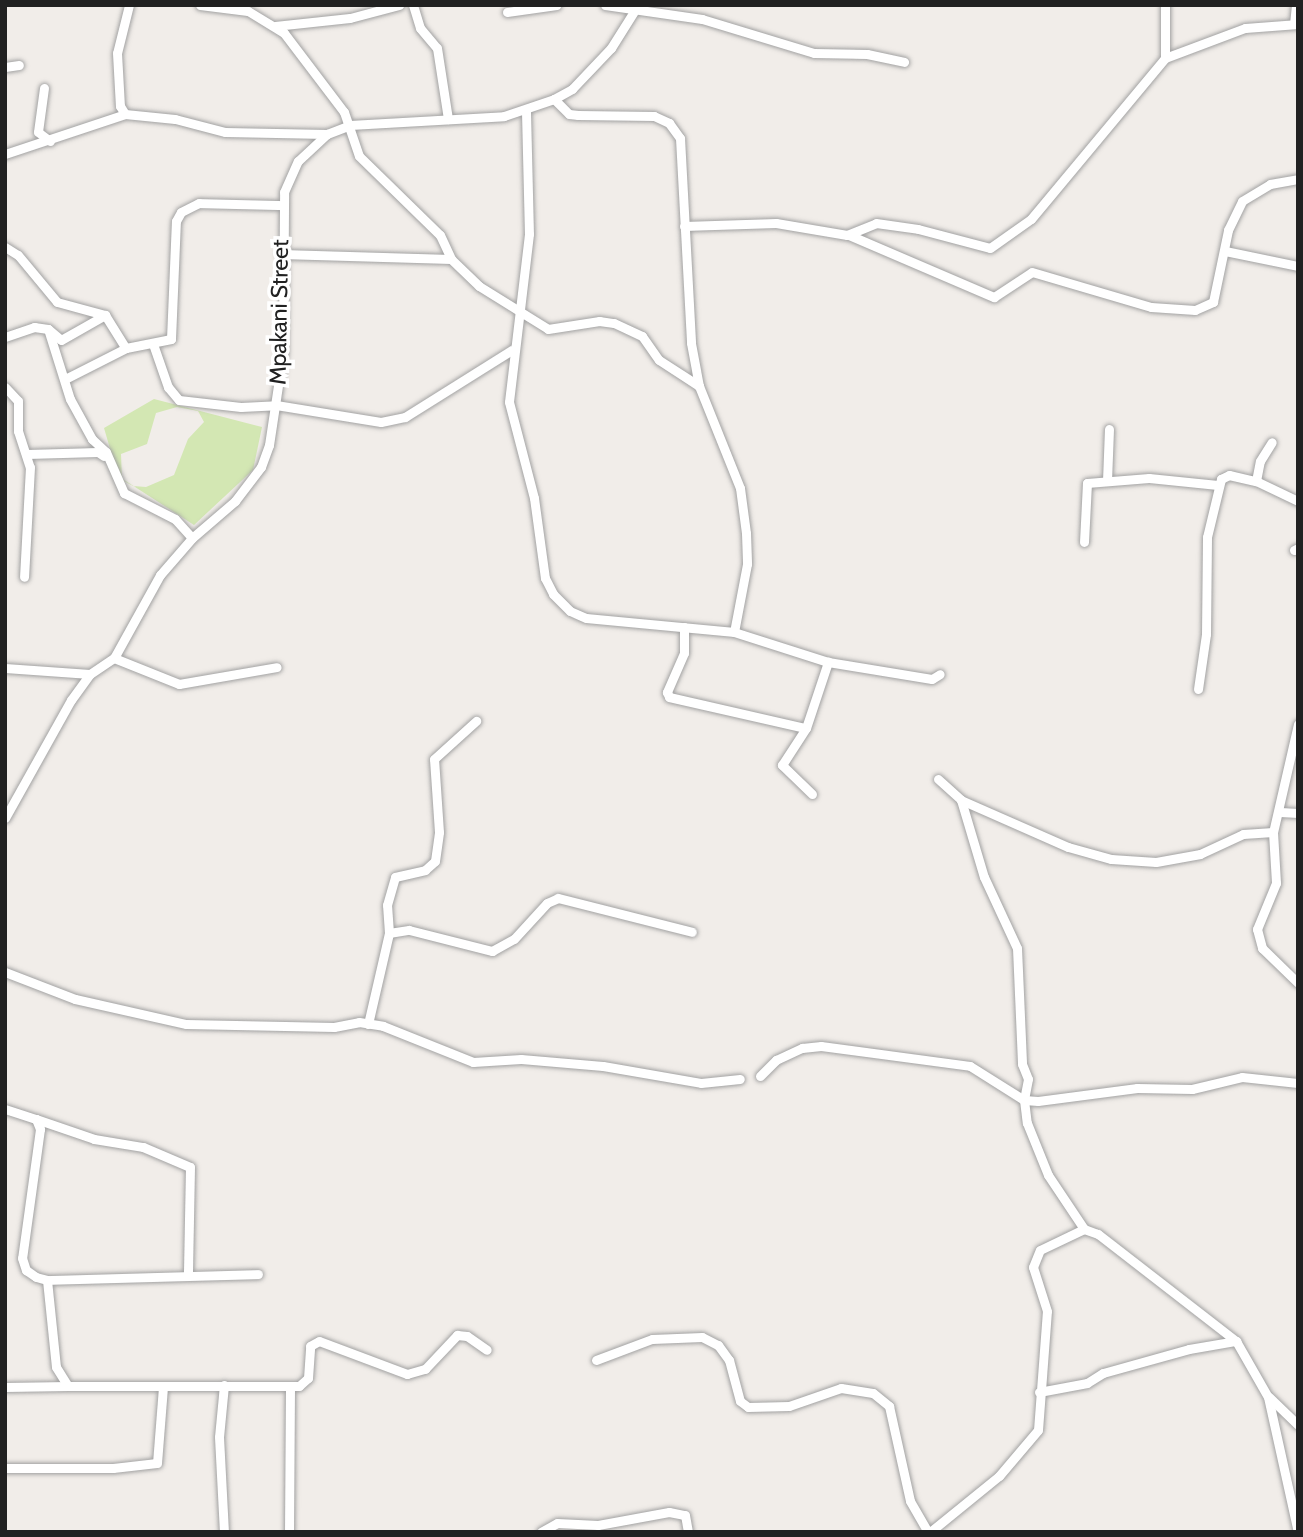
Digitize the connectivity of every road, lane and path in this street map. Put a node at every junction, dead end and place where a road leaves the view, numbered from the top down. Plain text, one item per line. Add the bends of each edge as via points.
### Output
1 (129, 5) edge
2 (200, 5) edge
3 (399, 5) edge
4 (413, 5) edge
5 (557, 5) edge
6 (606, 5) edge
7 (1164, 5) edge
8 (1296, 5) edge
9 (637, 7) edge
10 (507, 12) dead end
11 (1296, 24) edge
12 (275, 26) junction
13 (1165, 58) junction
14 (904, 62) dead end
15 (19, 65) dead end
16 (5, 67) edge
17 (44, 88) dead end
18 (554, 99) junction
19 (526, 112) junction
20 (125, 114) junction
21 (448, 118) junction
22 (350, 125) junction
23 (327, 134) junction
24 (50, 141) junction
25 (5, 154) edge
26 (1298, 179) edge
27 (283, 205) junction
28 (684, 226) junction
29 (847, 235) junction
30 (5, 247) edge
31 (1224, 251) junction
32 (281, 254) junction
33 (451, 259) junction
34 (1298, 266) edge
35 (517, 312) junction
36 (105, 315) junction
37 (48, 329) junction
38 (5, 337) edge
39 (153, 344) junction
40 (126, 348) junction
41 (512, 350) junction
42 (65, 379) junction
43 (699, 386) junction
44 (5, 387) edge
45 (276, 405) junction
46 (1109, 429) dead end
47 (1272, 442) dead end
48 (27, 454) junction
49 (1107, 481) junction
50 (1256, 481) junction
51 (1218, 485) junction
52 (125, 497) dead end
53 (1298, 501) edge
54 (192, 538) junction
55 (1084, 542) dead end
56 (24, 577) dead end
57 (684, 627) junction
58 (734, 632) junction
59 (114, 658) junction
60 (828, 662) junction
61 (277, 667) dead end
62 (5, 668) edge
63 (90, 674) junction
64 (940, 674) dead end
65 (1198, 689) dead end
66 (476, 721) dead end
67 (1298, 724) edge
68 (806, 728) junction
69 (939, 779) dead end
70 (812, 794) dead end
71 (961, 800) junction
72 (1280, 812) junction
73 (1298, 813) edge
74 (5, 818) edge
75 (1273, 832) junction
76 (692, 932) dead end
77 (389, 933) junction
78 (5, 972) edge
79 (1298, 983) edge
80 (368, 1024) junction
81 (760, 1076) dead end
82 (740, 1079) dead end
83 (1298, 1083) edge
84 (1024, 1100) junction
85 (5, 1109) edge
86 (36, 1119) junction
87 (1084, 1229) junction
88 (188, 1275) junction
89 (258, 1275) dead end
90 (47, 1280) junction
91 (1236, 1341) junction
92 (487, 1350) dead end
93 (596, 1360) dead end
94 (56, 1367) junction
95 (224, 1385) junction
96 (290, 1385) junction
97 (46, 1386) junction
98 (68, 1386) junction
99 (163, 1386) junction
100 (5, 1387) edge
101 (1039, 1392) junction
102 (1268, 1397) junction
103 (1298, 1425) edge
104 (5, 1468) edge
105 (224, 1532) edge
106 (289, 1532) edge
107 (541, 1532) edge
108 (688, 1532) edge
109 (929, 1532) edge
110 (1297, 1532) edge

1 - 20 street via 117,52 120,103
2 - 12 street via 248,11
3 - 12 street via 350,18
4 - 21 street via 420,28 437,48
5 - 10 street
6 - 9 street
7 - 13 street
8 - 11 street
9 - 14 street via 742,29 814,53 867,54
9 - 18 street, Mpakani Street via 611,48 572,89
11 - 13 street via 1245,28
12 - 22 street via 303,53
13 - 29 street via 1031,219 999,245 984,249 918,229 876,223
15 - 16 street
17 - 24 street via 38,132
18 - 19 street, Mpakani Street
18 - 28 street via 569,114 654,116 676,129 683,171
19 - 21 street, Mpakani Street
19 - 35 street via 529,234
20 - 23 street via 175,119 225,132
20 - 24 street
21 - 22 street, Mpakani Street
22 - 23 street, Mpakani Street
22 - 33 street via 359,156 440,235
23 - 27 street, Mpakani Street via 298,161
24 - 25 street
26 - 31 street via 1270,184 1242,201
27 - 32 street, Mpakani Street
27 - 39 street via 199,203 181,212 171,339
28 - 29 street via 776,223
28 - 43 street via 685,297
29 - 31 street via 866,239 919,267 994,297 1032,272 1170,309 1210,306
30 - 36 street via 18,255 57,302
31 - 34 street
32 - 33 street
32 - 45 street, Mpakani Street via 282,352
33 - 35 street via 478,286
35 - 41 street
35 - 43 street via 548,329 608,320 642,336 659,360
36 - 37 street via 61,340
36 - 40 street
37 - 38 street via 34,327
37 - 42 street
39 - 40 street
39 - 45 street via 168,387 179,400 241,407
40 - 42 street
41 - 45 street via 391,421
41 - 57 street via 509,402 534,498 545,578 553,594 570,611 586,618
42 - 54 street via 70,399 92,439 106,452 124,492 175,519
43 - 58 street via 740,488 747,564
44 - 48 street via 18,401 18,431
45 - 54 street, Mpakani Street via 269,445 249,485
46 - 49 street
47 - 50 street via 1260,461
48 - 52 street via 103,452 112,482
48 - 56 street via 31,478
49 - 51 street via 1149,478
49 - 55 street via 1084,486
50 - 51 street via 1227,475
50 - 53 street
51 - 65 street via 1207,537 1206,634
54 - 59 street, Mpakani Street via 160,575
57 - 58 street
57 - 68 street via 684,653 667,692 669,697
58 - 60 street
59 - 61 street via 179,684
59 - 63 street, Mpakani Street
60 - 64 street via 932,679
60 - 68 street
62 - 63 street
63 - 74 street, Mpakani Street
66 - 77 street via 434,759 439,832 435,861 425,870 395,877 387,905
67 - 72 street
68 - 70 street via 782,765
69 - 71 street
71 - 75 street via 1068,847 1111,859 1156,862 1200,854 1243,834
71 - 84 street via 984,877 1017,948 1022,1064 1028,1079
72 - 73 street
72 - 75 street
75 - 79 street via 1276,883 1257,936 1262,948
76 - 77 street via 558,898 547,903 514,939 492,951 409,930
77 - 80 street
78 - 80 street via 75,999 186,1024
80 - 82 street via 473,1062 521,1059 603,1066 701,1083
81 - 84 street via 776,1060 802,1048 832,1046 970,1066
83 - 84 street via 1242,1077 1192,1089 1137,1087 1049,1102
84 - 87 street via 1027,1123 1048,1174
85 - 86 street
86 - 88 street via 94,1139 142,1147 190,1167
86 - 90 street via 40,1143 23,1227 22,1258 26,1270
87 - 91 street via 1098,1234
87 - 101 street via 1040,1250 1033,1266 1047,1311
88 - 89 street
88 - 90 street
90 - 94 street
91 - 101 street via 1189,1349 1103,1373 1087,1383
91 - 102 street
92 - 96 street via 467,1336 457,1335 425,1369 407,1374 319,1341 310,1346 306,1382
93 - 109 street via 652,1339 702,1337 718,1345 729,1360 740,1401 748,1406 789,1406 841,1388 873,1394 889,1406 910,1501
94 - 97 street
94 - 98 street
95 - 96 street
95 - 99 street
95 - 105 street via 219,1437
96 - 106 street
97 - 98 street
97 - 100 street
98 - 99 street
99 - 104 street via 157,1463 113,1468
101 - 109 street via 1038,1430 999,1476
102 - 103 street
102 - 110 street via 1285,1457
107 - 108 street via 557,1524 598,1525 669,1512 685,1515

